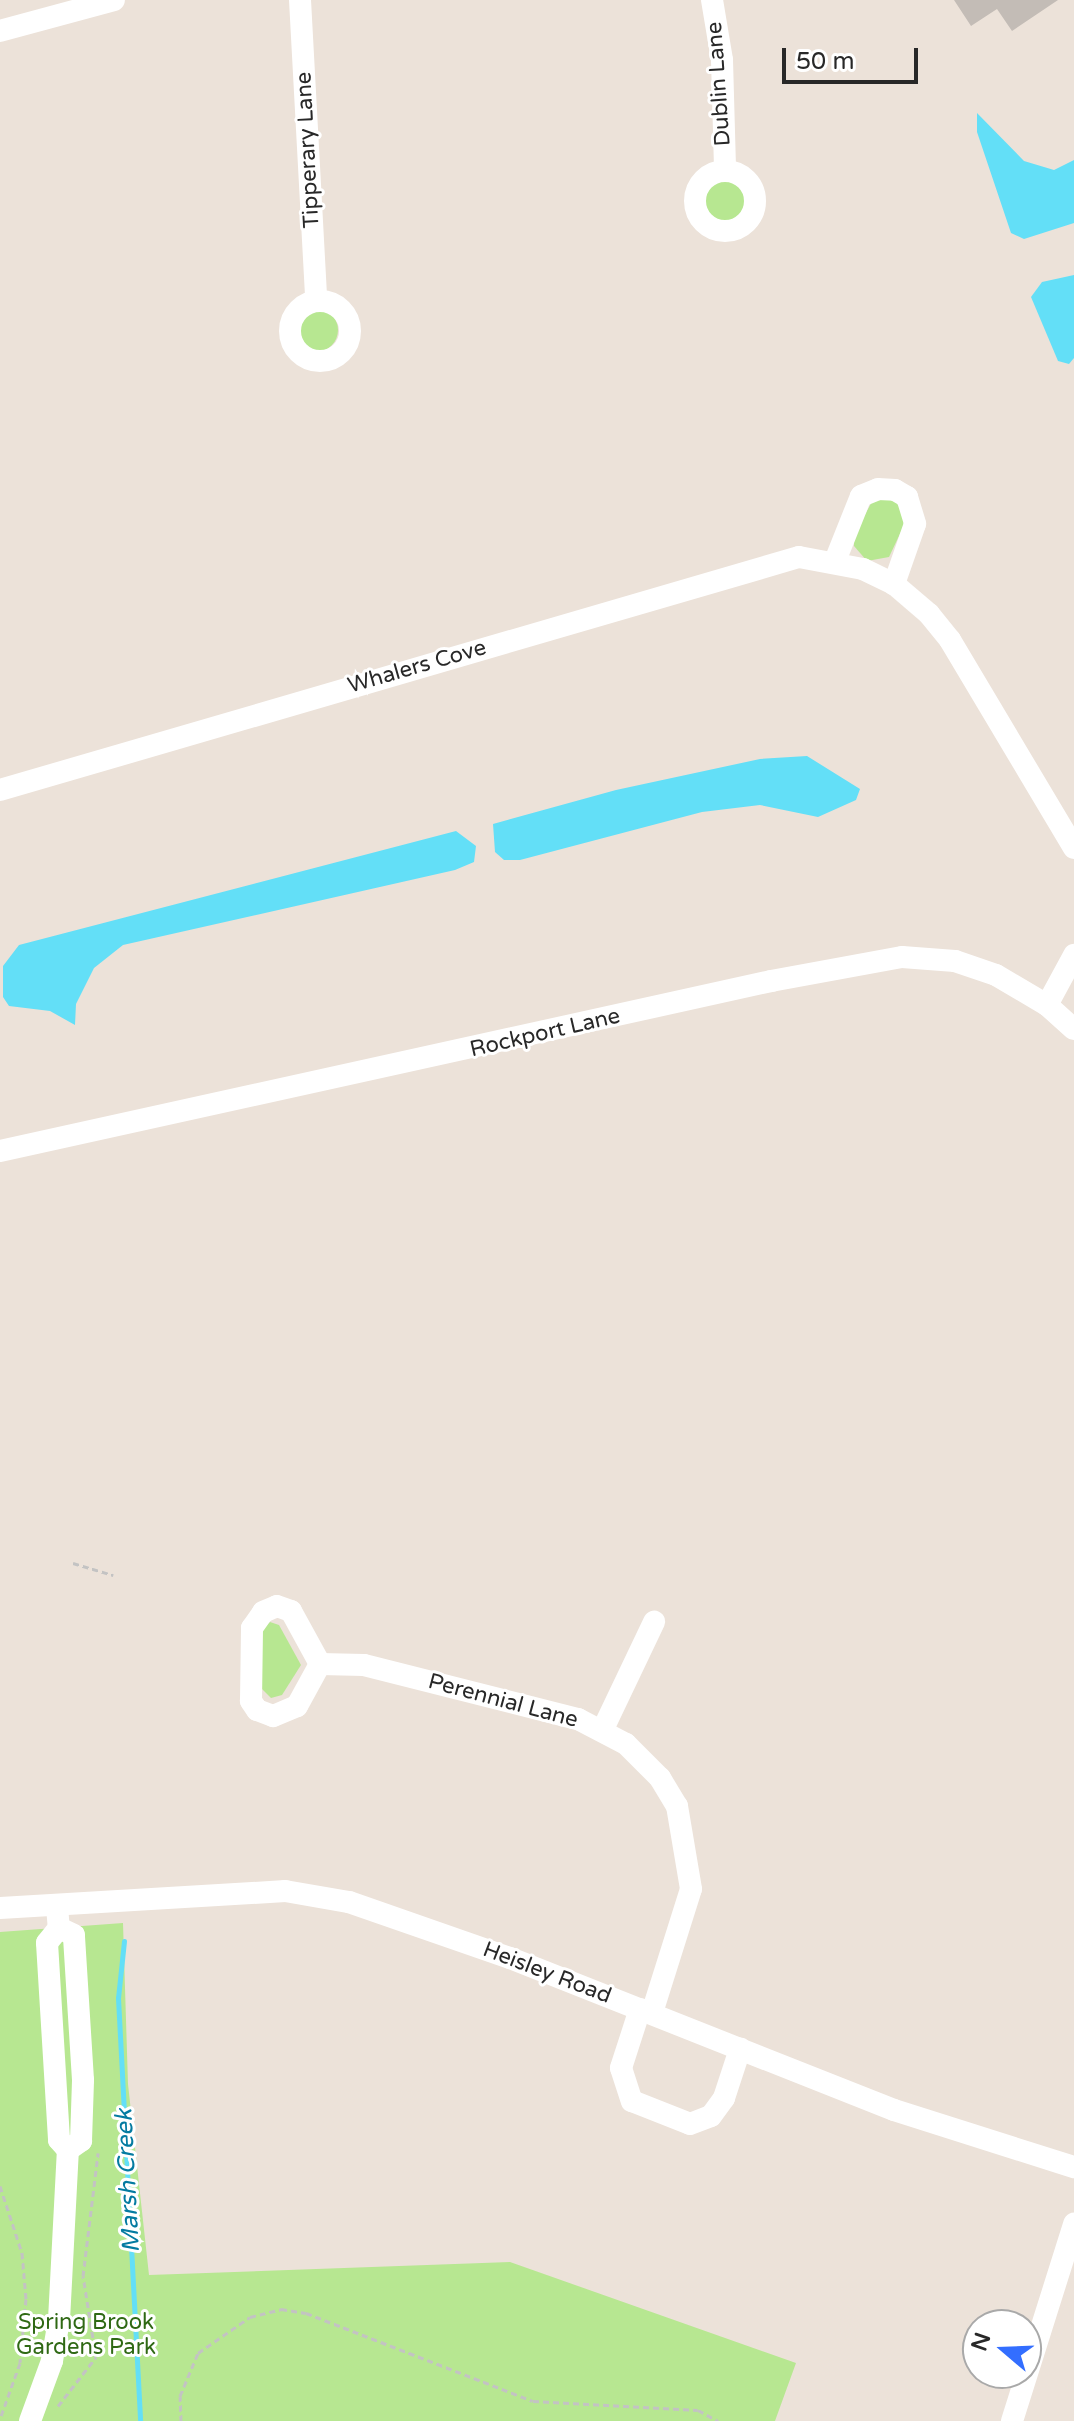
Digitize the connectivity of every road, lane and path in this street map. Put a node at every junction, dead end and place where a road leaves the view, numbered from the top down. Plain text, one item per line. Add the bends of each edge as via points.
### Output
1 (114, 0) edge
2 (300, 0) edge
3 (712, 0) edge
4 (0, 31) edge
5 (725, 169) dead end
6 (316, 300) dead end
7 (835, 561) junction
8 (894, 584) junction
9 (0, 790) edge
10 (1074, 848) edge
11 (1074, 955) edge
12 (1047, 1005) junction
13 (1074, 1029) edge
14 (0, 1151) edge
15 (73, 1563) dead end
16 (113, 1575) dead end
17 (654, 1622) dead end
18 (320, 1664) junction
19 (603, 1729) junction
20 (0, 1908) edge
21 (58, 1917) junction
22 (646, 2011) junction
23 (740, 2049) junction
24 (98, 2138) dead end
25 (1074, 2167) edge
26 (0, 2186) edge
27 (1074, 2224) edge
28 (57, 2411) dead end
29 (0, 2419) edge
30 (30, 2421) edge
31 (181, 2421) edge
32 (718, 2421) edge
33 (1012, 2421) edge

1 - 4 street
2 - 6 street, Tipperary Lane
3 - 5 street, Dublin Lane via 722,60
7 - 8 street, Whalers Cove
7 - 8 street via 861,496 895,490 907,497 915,524
7 - 9 street, Whalers Cove via 799,557 758,566
8 - 10 street, Whalers Cove via 950,640
11 - 12 street
12 - 13 street, Rockport Lane
12 - 14 street, Rockport Lane via 996,975 955,961 884,959
15 - 16 path
17 - 19 street
18 - 18 street via 291,1611 268,1608 252,1628 251,1701 257,1710 273,1716 297,1706
18 - 19 street, Perennial Lane via 364,1665
19 - 22 street, Perennial Lane via 660,1778 677,1806 688,1846 691,1889
20 - 21 street, Heisley Road
21 - 22 street, Heisley Road via 271,1891 349,1902
21 - 30 street via 47,1943 59,2140 68,2150 59,2320 52,2361
22 - 23 street, Heisley Road
22 - 23 street, Perennial Lane via 621,2068 632,2101 690,2124 711,2116 724,2098
23 - 25 street, Heisley Road via 894,2110
24 - 28 path via 83,2276 96,2357
26 - 29 path via 22,2253 26,2299 20,2363
27 - 33 street
31 - 32 path via 180,2396 198,2353 250,2317 281,2309 306,2313 533,2401 698,2410

